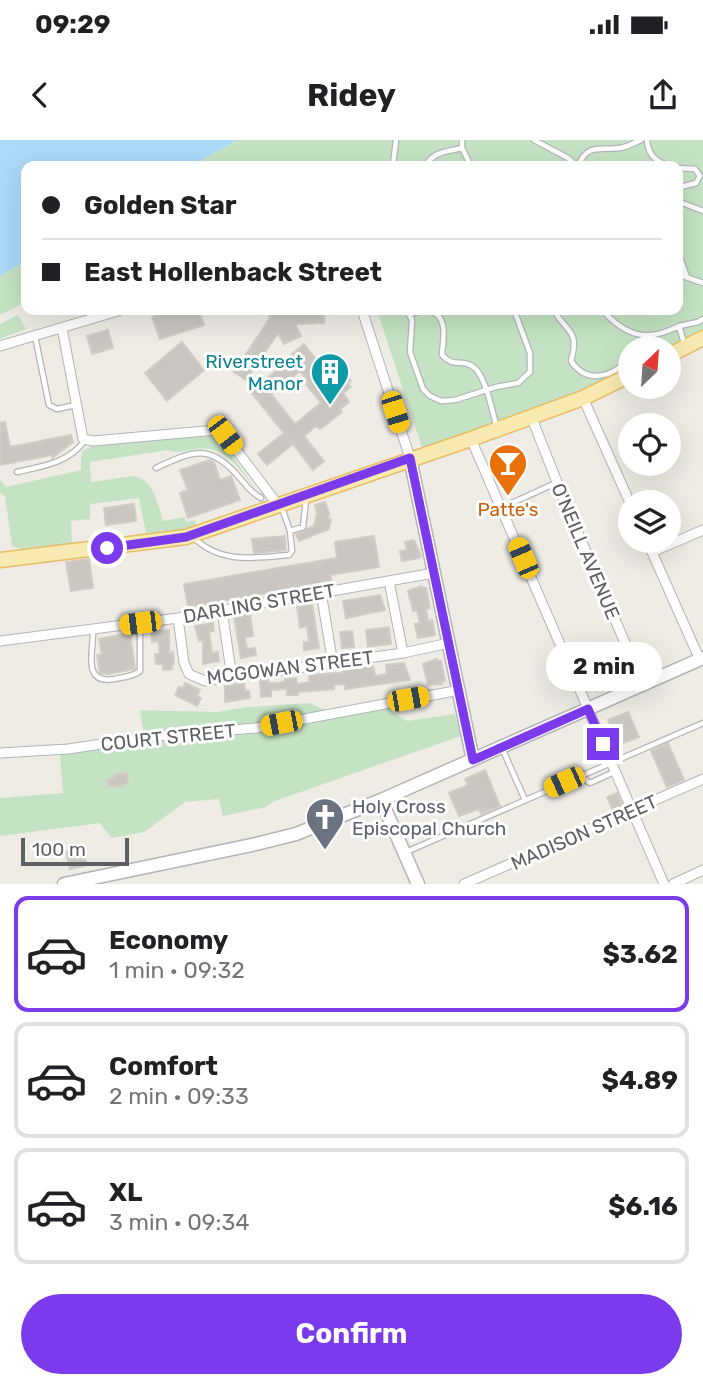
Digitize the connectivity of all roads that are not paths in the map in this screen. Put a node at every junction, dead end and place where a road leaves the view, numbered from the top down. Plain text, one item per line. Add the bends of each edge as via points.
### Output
1 (396, 140) edge
2 (462, 140) edge
3 (534, 140) edge
4 (641, 140) edge
5 (647, 140) edge
6 (462, 148) junction
7 (394, 161) edge
8 (428, 161) edge
9 (468, 161) edge
10 (572, 161) edge
11 (580, 161) edge
12 (659, 161) edge
13 (683, 168) edge
14 (683, 186) edge
15 (683, 203) edge
16 (703, 211) edge
17 (683, 266) edge
18 (683, 276) edge
19 (687, 277) junction
20 (703, 283) edge
21 (105, 315) edge
22 (364, 315) edge
23 (410, 315) edge
24 (438, 315) edge
25 (515, 315) edge
26 (558, 315) edge
27 (607, 315) edge
28 (703, 318) edge
29 (679, 326) junction
30 (62, 328) junction
31 (646, 335) joint
32 (35, 336) junction
33 (702, 340) edge
34 (0, 346) edge
35 (685, 348) junction
36 (681, 350) edge
37 (618, 368) edge
38 (618, 381) edge
39 (486, 390) junction
40 (583, 398) junction
41 (77, 404) junction
42 (531, 416) junction
43 (498, 428) junction
44 (86, 439) junction
45 (471, 439) junction
46 (410, 458) junction
47 (156, 468) dead end
48 (17, 472) dead end
49 (557, 483) junction
50 (624, 490) edge
51 (306, 495) junction
52 (270, 502) junction
53 (501, 508) junction
54 (703, 530) edge
55 (290, 531) junction
56 (191, 535) junction
57 (681, 539) edge
58 (652, 553) edge
59 (0, 560) edge
60 (434, 573) junction
61 (388, 580) junction
62 (321, 592) junction
63 (222, 610) junction
64 (178, 618) junction
65 (140, 623) junction
66 (93, 629) junction
67 (0, 641) edge
68 (449, 643) junction
69 (403, 653) junction
70 (701, 659) edge
71 (333, 664) junction
72 (232, 678) junction
73 (643, 685) junction
74 (460, 690) junction
75 (588, 709) junction
76 (703, 723) edge
77 (501, 747) junction
78 (0, 752) edge
79 (473, 760) junction
80 (611, 762) junction
81 (615, 772) junction
82 (583, 774) junction
83 (703, 779) edge
84 (381, 800) junction
85 (525, 800) junction
86 (632, 811) junction
87 (405, 852) junction
88 (703, 870) edge
89 (64, 884) edge
90 (418, 884) edge
91 (464, 884) edge
92 (664, 884) edge
93 (673, 884) edge

1 - 7 lane
2 - 6 lane
3 - 10 lane
4 - 11 lane via 620,148 589,150
5 - 12 lane
6 - 8 lane via 440,152
6 - 9 lane
13 - 14 lane via 695,169 700,176 696,183
15 - 16 lane
17 - 19 lane
18 - 19 lane
19 - 20 lane
21 - 30 street
22 - 46 street
23 - 39 lane via 410,352 430,396 455,400
24 - 39 lane via 445,327 442,355 453,364 473,367
25 - 39 lane via 530,352 530,372 518,383
26 - 37 lane via 575,337 572,361 577,370 601,377
27 - 31 lane via 627,331
28 - 29 lane
29 - 31 lane
29 - 35 lane
30 - 32 street
30 - 41 street
32 - 34 street
32 - 41 lane via 49,405
33 - 35 main road
35 - 36 main road
38 - 40 main road
39 - 43 lane
40 - 42 main road
40 - 50 street
41 - 44 street
42 - 43 main road
42 - 49 street, O'NEILL AVENUE
43 - 45 main road
44 - 48 lane via 61,462
44 - 52 street via 217,430
45 - 46 main road
45 - 53 street
46 - 51 main road
46 - 60 main road
47 - 52 lane via 183,456 209,453 226,462 252,493
49 - 53 lane
49 - 73 street, O'NEILL AVENUE
51 - 52 main road
51 - 55 lane via 303,527
52 - 55 lane
52 - 56 main road
53 - 75 street
54 - 57 street
55 - 56 lane via 289,555 241,560 202,546
56 - 59 main road
58 - 70 street
60 - 61 street, DARLING STREET
60 - 68 main road
61 - 62 street, DARLING STREET
61 - 69 street
62 - 63 street, DARLING STREET
62 - 71 street
63 - 64 street, DARLING STREET
63 - 72 street
64 - 65 street, DARLING STREET
64 - 72 street, MCGOWAN STREET via 189,674 205,681
65 - 66 street, DARLING STREET
65 - 66 lane via 140,671 107,680 93,671
66 - 67 street, DARLING STREET
68 - 69 street, MCGOWAN STREET
68 - 74 main road
69 - 71 street, MCGOWAN STREET
70 - 73 main road
71 - 72 street, MCGOWAN STREET
73 - 75 main road
74 - 78 street, COURT STREET via 256,728
74 - 79 main road
75 - 77 main road
75 - 80 street
76 - 80 lane
77 - 79 main road
77 - 85 lane
79 - 84 main road
80 - 81 street
80 - 82 lane
81 - 82 lane via 590,783
81 - 86 street
82 - 85 lane
83 - 86 street, MADISON STREET
84 - 87 main road
84 - 89 main road via 296,834
85 - 87 lane
86 - 91 street, MADISON STREET
86 - 92 street
87 - 90 main road
88 - 93 street

